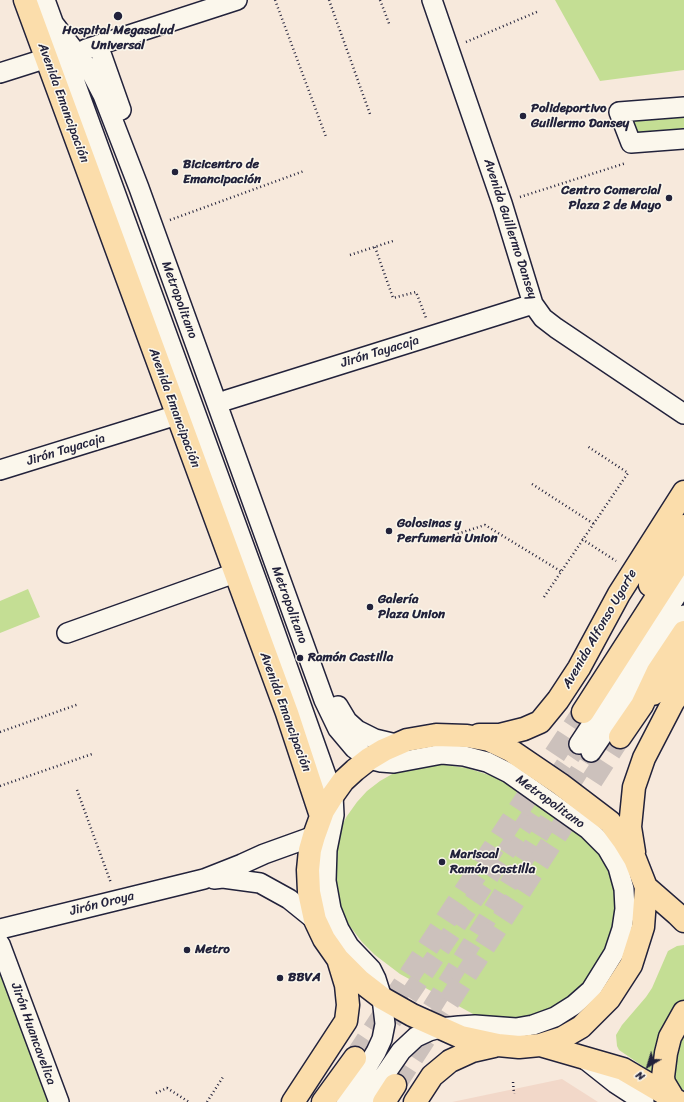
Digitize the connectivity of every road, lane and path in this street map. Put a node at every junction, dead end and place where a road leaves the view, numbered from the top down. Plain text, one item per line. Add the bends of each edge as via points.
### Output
1 (25, 0) edge
2 (45, 0) edge
3 (237, 0) edge
4 (275, 0) edge
5 (330, 0) edge
6 (380, 0) edge
7 (432, 0) edge
8 (539, 11) dead end
9 (390, 26) dead end
10 (98, 45) junction
11 (449, 48) junction
12 (62, 54) junction
13 (0, 73) edge
14 (684, 107) edge
15 (370, 114) dead end
16 (326, 137) dead end
17 (684, 139) edge
18 (626, 163) dead end
19 (304, 171) dead end
20 (502, 203) junction
21 (163, 223) junction
22 (393, 242) dead end
23 (375, 247) junction
24 (350, 255) dead end
25 (533, 304) junction
26 (433, 336) junction
27 (227, 400) junction
28 (684, 414) edge
29 (177, 415) junction
30 (587, 446) dead end
31 (0, 470) edge
32 (532, 484) dead end
33 (684, 492) edge
34 (594, 524) junction
35 (684, 526) edge
36 (454, 536) dead end
37 (582, 540) junction
38 (684, 555) edge
39 (562, 572) junction
40 (633, 572) junction
41 (235, 573) junction
42 (684, 584) edge
43 (544, 597) dead end
44 (684, 615) edge
45 (684, 632) edge
46 (67, 633) dead end
47 (684, 662) edge
48 (603, 680) junction
49 (684, 686) edge
50 (78, 704) dead end
51 (642, 705) junction
52 (583, 712) tunnel mouth
53 (0, 732) edge
54 (467, 736) junction
55 (620, 737) tunnel mouth
56 (396, 744) junction
57 (92, 754) dead end
58 (369, 759) junction
59 (0, 786) edge
60 (77, 790) dead end
61 (332, 795) junction
62 (317, 826) junction
63 (635, 859) junction
64 (204, 879) junction
65 (646, 887) junction
66 (117, 900) junction
67 (682, 917) edge
68 (315, 920) junction
69 (0, 929) edge
70 (0, 944) edge
71 (338, 959) junction
72 (382, 998) junction
73 (684, 1012) edge
74 (440, 1028) junction
75 (498, 1045) junction
76 (540, 1045) junction
77 (356, 1058) tunnel mouth
78 (583, 1058) junction
79 (223, 1077) dead end
80 (513, 1082) dead end
81 (156, 1093) dead end
82 (514, 1094) dead end
83 (676, 1100) edge
84 (58, 1102) edge
85 (189, 1102) edge
86 (207, 1102) edge
87 (293, 1102) edge
88 (323, 1102) edge
89 (346, 1102) edge
90 (366, 1102) edge
91 (415, 1102) edge
92 (644, 1102) edge

1 - 12 main road, Avenida Emancipación
2 - 12 street, Metropolitano
3 - 10 street
4 - 16 path
5 - 15 path
6 - 9 path
7 - 11 street, Avenida Guillermo Dansey
8 - 11 path
10 - 12 street
10 - 21 street
11 - 20 street, Avenida Guillermo Dansey
12 - 13 street
12 - 29 main road, Avenida Emancipación via 100,202
12 - 58 street, Metropolitano via 91,72 103,95 330,714 338,729 354,748
12 - 61 street, Metropolitano via 259,587
14 - 17 street via 619,112 631,143
18 - 20 path
19 - 21 path
20 - 25 street, Avenida Guillermo Dansey
21 - 27 street
22 - 23 path
23 - 24 path
23 - 26 path via 393,298 416,292
25 - 26 street, Jirón Tayacaja
25 - 28 street, Avenida Guillermo Dansey via 543,318 556,328
26 - 27 street, Jirón Tayacaja
27 - 56 street via 340,711 362,733
29 - 31 street, Jirón Tayacaja
29 - 41 main road, Avenida Emancipación
30 - 34 path via 628,473
32 - 34 path
33 - 40 main road, Avenida Alfonso Ugarte
34 - 37 path
35 - 48 main road via 664,556
36 - 39 path via 485,525
37 - 39 path
37 - 40 path
38 - 48 main road, Avenida Alfonso Ugarte
39 - 43 path
40 - 54 main road, Avenida Alfonso Ugarte via 580,668 540,722 524,729 500,734
41 - 46 street
41 - 62 main road, Avenida Emancipación via 287,713
42 - 44 street via 585,748
45 - 51 main road via 658,670
47 - 51 main road
48 - 52 main road, Avenida Alfonso Ugarte
49 - 63 main road via 644,758 634,787 630,827
50 - 53 path
51 - 55 main road
54 - 56 main road via 436,735
54 - 63 main road via 489,740 510,750 560,784 610,822
56 - 58 main road
57 - 59 path
58 - 61 main road
58 - 74 street, Metropolitano via 394,763 442,754 464,756 487,762 509,772 588,829 607,848 618,867 624,889 622,929 614,953 591,990 574,1005 555,1017 516,1028 475,1025
60 - 66 path
61 - 62 main road
61 - 72 street, Metropolitano via 334,815 327,850 326,881 331,908 349,946 371,968
62 - 64 street, Jirón Oroya via 264,854
62 - 68 main road via 308,870 309,892
63 - 65 main road
64 - 66 street, Jirón Oroya
64 - 68 street, Jirón Oroya via 223,878 260,883 289,899
65 - 67 main road
65 - 76 main road via 643,927 633,959 609,999 581,1027 562,1038
66 - 69 street, Jirón Oroya
68 - 71 main road
70 - 84 street, Jirón Huancavelica
71 - 72 main road
71 - 87 main road via 346,984 346,1021
72 - 74 main road
72 - 89 street, Metropolitano via 385,1024 382,1039
73 - 83 main road via 670,1037 663,1077 664,1083
74 - 75 main road via 461,1037
74 - 90 street, Metropolitano via 416,1037 401,1051
75 - 76 main road
75 - 91 main road via 450,1060 432,1076
76 - 78 main road
77 - 88 main road
78 - 83 main road via 623,1069
78 - 92 street
79 - 86 path
80 - 82 path
81 - 85 path via 167,1088

